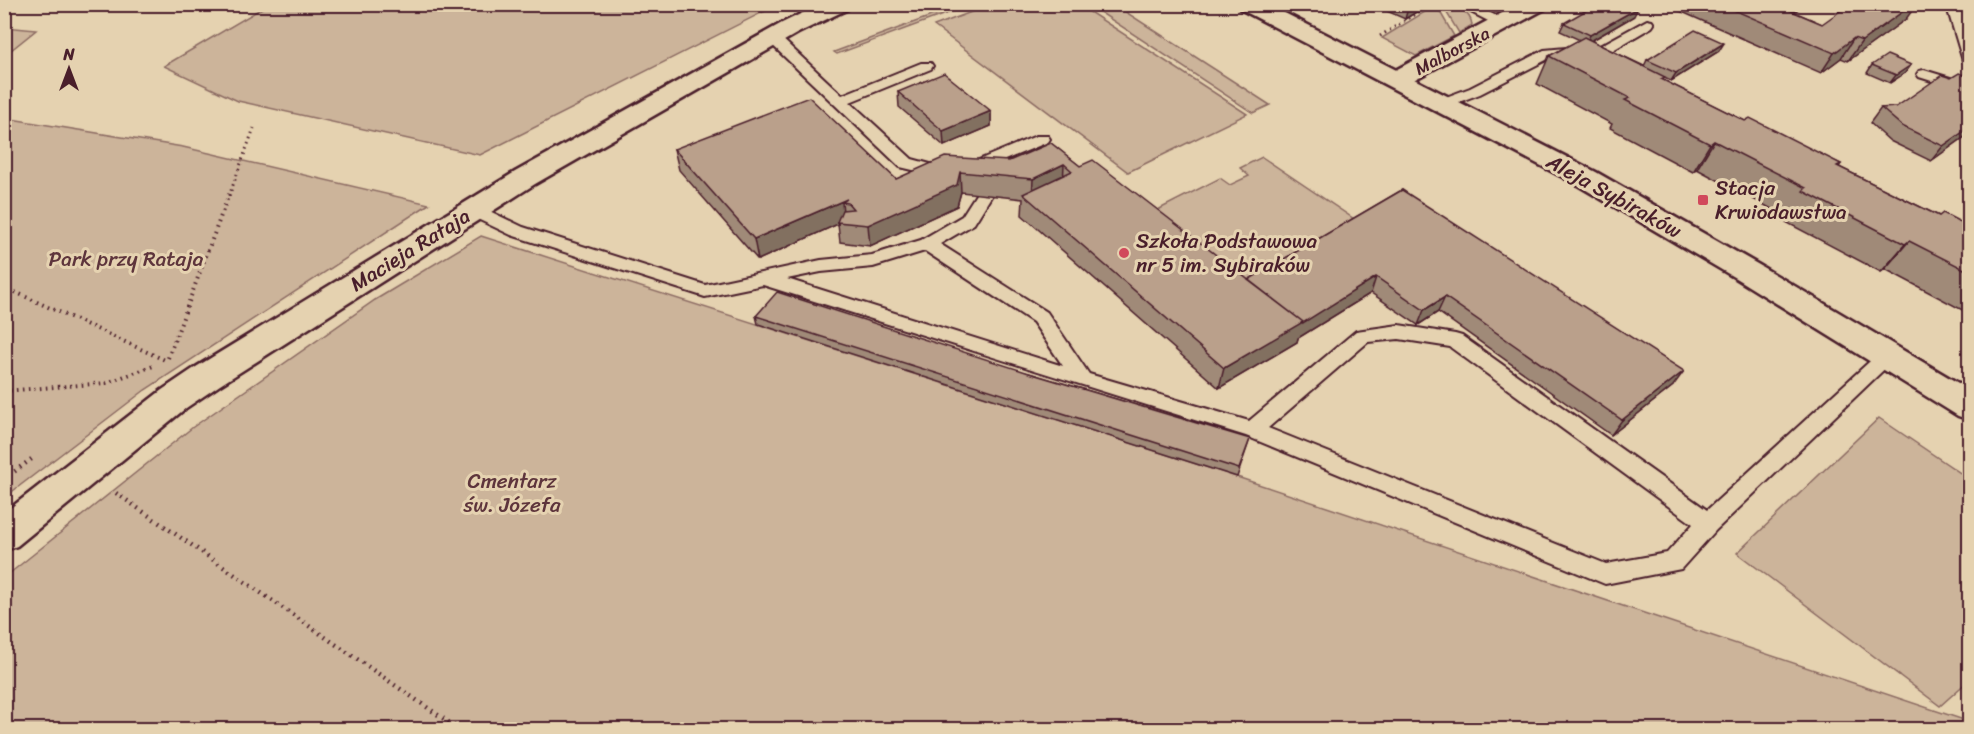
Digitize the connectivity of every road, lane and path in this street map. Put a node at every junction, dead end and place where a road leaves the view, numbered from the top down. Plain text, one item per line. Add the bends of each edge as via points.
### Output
1 (840, 4) edge
2 (1248, 4) edge
3 (1432, 4) edge
4 (1461, 4) edge
5 (1797, 4) edge
6 (1953, 4) edge
7 (1522, 13) edge
8 (1777, 17) edge
9 (1647, 24) dead end
10 (773, 38) junction
11 (1374, 39) dead end
12 (1586, 60) junction
13 (1970, 61) edge
14 (926, 66) dead end
15 (1608, 70) edge
16 (1924, 74) dead end
17 (1397, 79) junction
18 (1970, 89) edge
19 (840, 101) junction
20 (1443, 103) junction
21 (254, 128) dead end
22 (1042, 139) dead end
23 (971, 169) junction
24 (474, 210) junction
25 (927, 244) junction
26 (765, 279) junction
27 (4, 287) edge
28 (1887, 357) junction
29 (167, 361) junction
30 (208, 376) junction
31 (1082, 379) junction
32 (4, 391) edge
33 (1963, 396) edge
34 (1252, 430) junction
35 (86, 472) junction
36 (1708, 523) junction
37 (4, 535) edge
38 (460, 729) edge

1 - 10 street, Macieja Rataja
2 - 17 street, Aleja Sybiraków
3 - 11 path
4 - 7 lane
5 - 8 lane
6 - 13 lane
7 - 17 street, Malborska
9 - 12 lane
10 - 19 lane
10 - 24 street, Macieja Rataja
12 - 15 lane
12 - 20 lane via 1566,52 1549,53
14 - 19 lane
16 - 18 lane
17 - 20 street, Aleja Sybiraków
19 - 23 lane via 906,163 934,170
20 - 28 street, Aleja Sybiraków via 1586,178
21 - 29 path
22 - 23 lane
23 - 25 lane via 985,188 968,220
24 - 26 lane via 517,231 705,291
24 - 30 street, Macieja Rataja
25 - 26 lane via 873,261 821,266
25 - 31 lane via 1040,317
26 - 31 lane
27 - 29 path
28 - 33 street, Aleja Sybiraków
28 - 36 lane
29 - 30 path
29 - 32 path via 106,383
30 - 35 street, Macieja Rataja
31 - 34 lane
34 - 36 lane via 1605,574 1673,562
34 - 36 lane via 1362,336 1399,332 1455,341
35 - 37 street, Macieja Rataja
35 - 38 path

